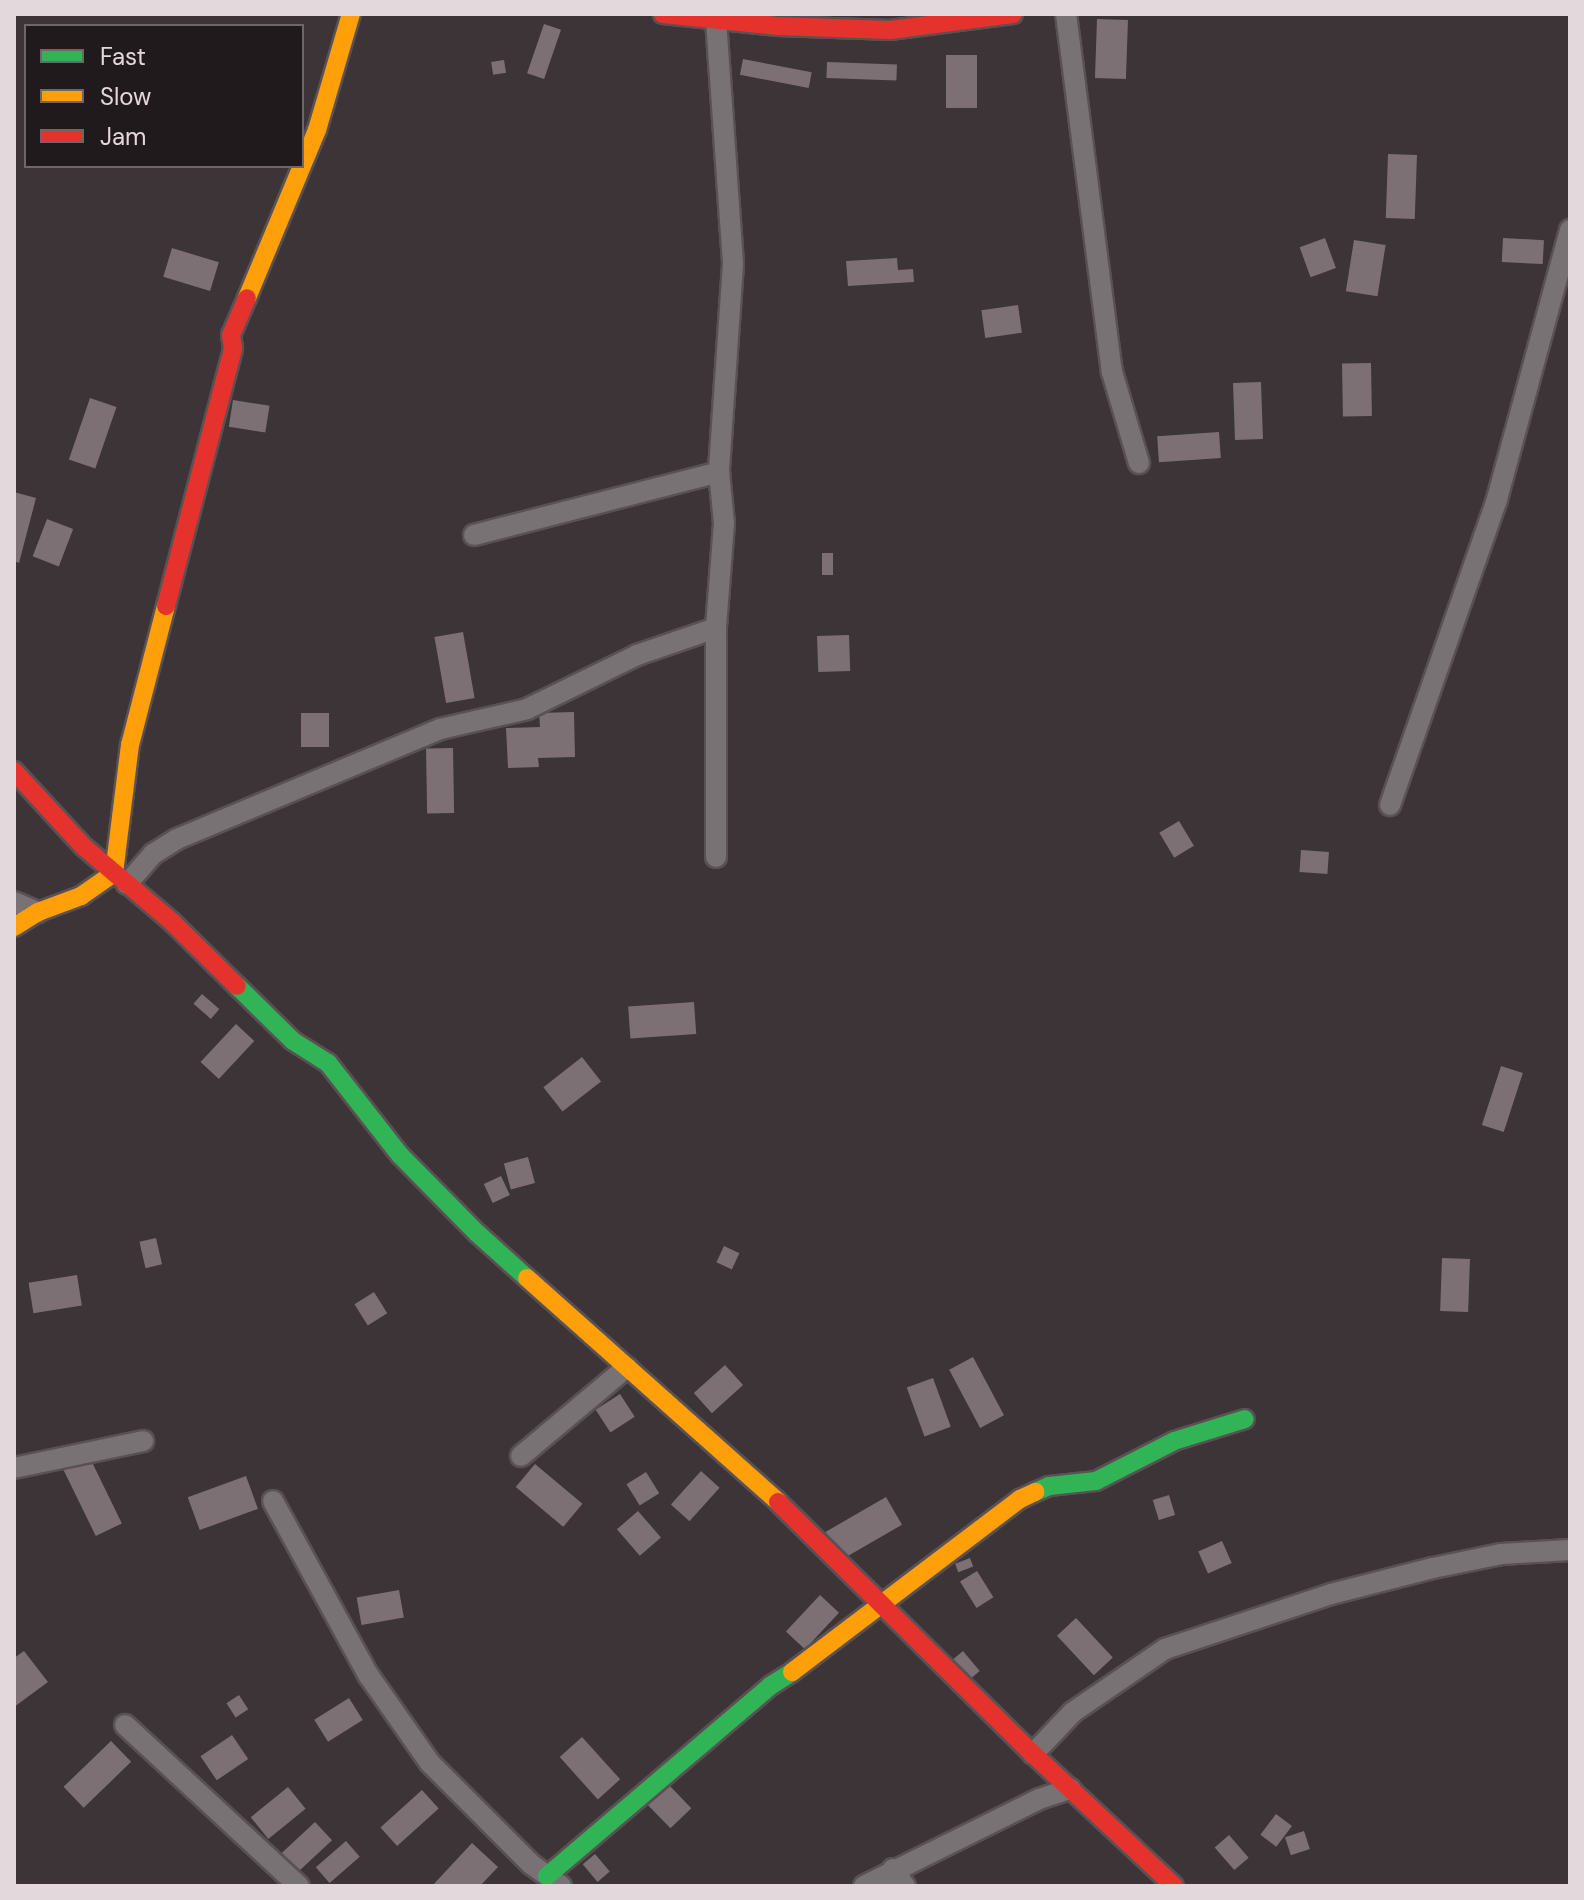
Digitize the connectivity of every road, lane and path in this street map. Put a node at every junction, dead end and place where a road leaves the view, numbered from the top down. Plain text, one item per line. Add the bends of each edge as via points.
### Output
1 (351, 14) edge
2 (663, 14) edge
3 (1013, 14) edge
4 (1066, 14) edge
5 (716, 20) junction
6 (864, 22) edge
7 (304, 161) edge
8 (301, 168) edge
9 (1570, 230) edge
10 (1139, 463) dead end
11 (719, 472) junction
12 (474, 535) dead end
13 (716, 628) junction
14 (14, 771) edge
15 (1390, 805) dead end
16 (716, 857) dead end
17 (120, 878) junction
18 (14, 902) edge
19 (38, 912) junction
20 (14, 927) edge
21 (627, 1367) junction
22 (1245, 1419) dead end
23 (143, 1441) dead end
24 (521, 1456) dead end
25 (14, 1468) edge
26 (273, 1501) dead end
27 (1570, 1550) edge
28 (881, 1604) junction
29 (125, 1725) dead end
30 (1033, 1754) junction
31 (1070, 1789) junction
32 (899, 1878) edge
33 (554, 1881) edge
34 (299, 1886) edge
35 (864, 1886) edge
36 (1174, 1886) edge

1 - 7 street
2 - 5 street
3 - 6 street via 904,29
4 - 10 street via 1112,372
5 - 6 street
5 - 11 street via 733,264
8 - 17 street via 231,335 233,348 130,745
9 - 15 street via 1497,499
11 - 12 street
11 - 13 street via 724,523
13 - 16 street
13 - 17 street via 637,655 527,709 440,729 177,839
14 - 17 street
17 - 19 street
17 - 21 street via 293,1041 328,1063 400,1155 477,1233
18 - 19 street
19 - 20 street
21 - 24 street
21 - 28 street via 748,1472
22 - 28 street via 1174,1441 1096,1481 1049,1486 1020,1499
23 - 25 street
26 - 33 street via 369,1676 430,1763
27 - 30 street via 1501,1554 1433,1568 1331,1594 1165,1649 1073,1712
28 - 30 street
28 - 33 street via 770,1686
29 - 34 street
30 - 31 street
31 - 32 street via 1039,1799
31 - 36 street
32 - 35 street

